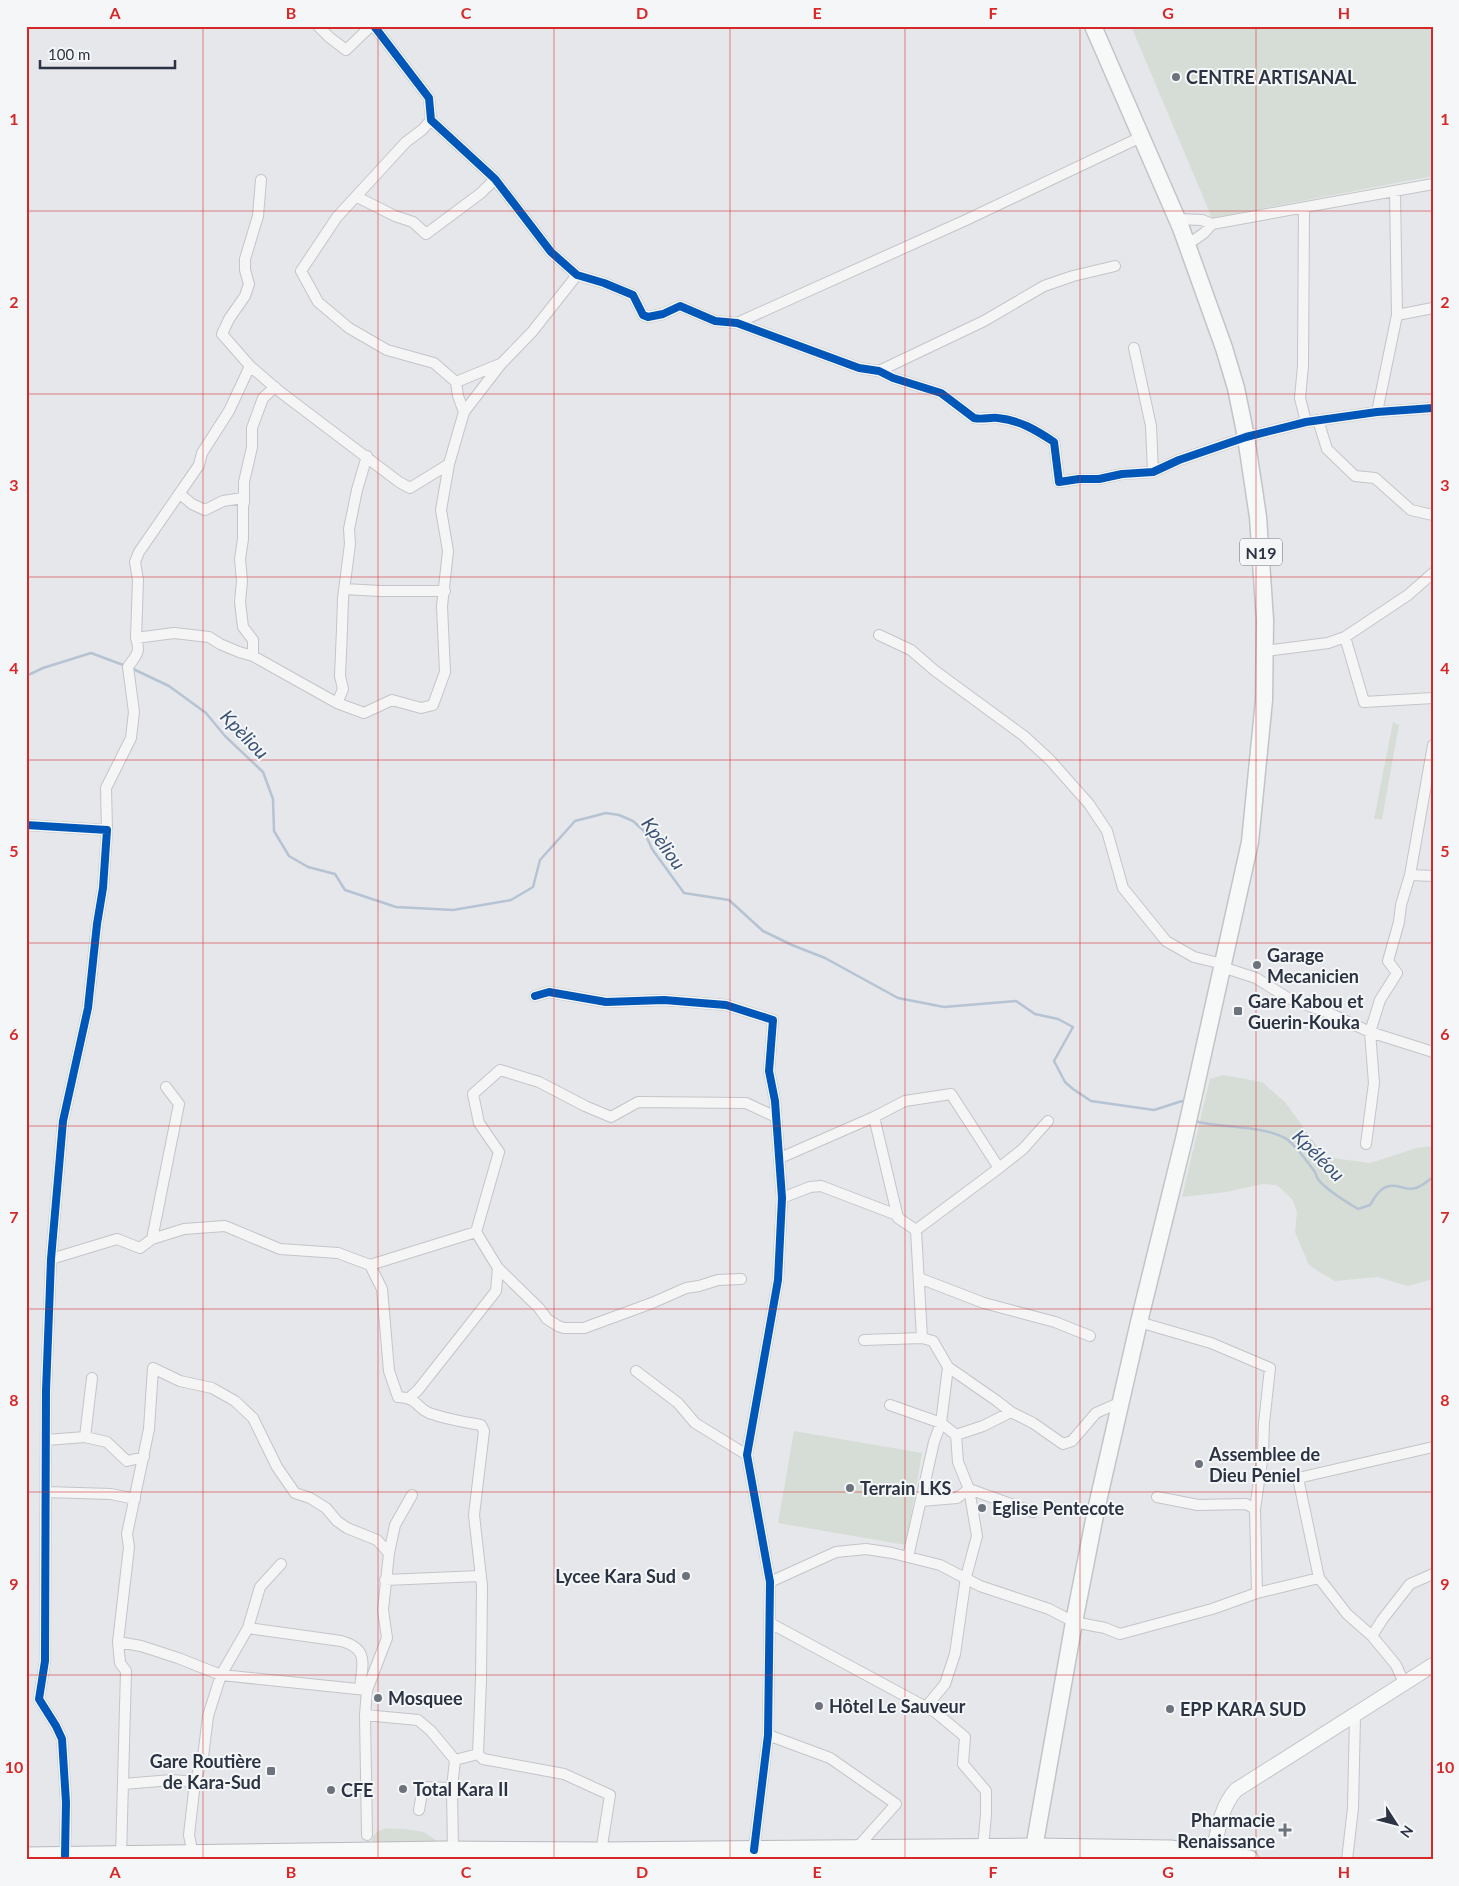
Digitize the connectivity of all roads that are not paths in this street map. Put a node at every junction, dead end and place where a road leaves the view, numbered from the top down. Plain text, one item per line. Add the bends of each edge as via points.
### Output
1 (318, 26) edge
2 (373, 26) edge
3 (1093, 26) edge
4 (431, 120) junction
5 (1141, 137) junction
6 (495, 179) junction
7 (261, 180) dead end
8 (1433, 184) edge
9 (1395, 192) junction
10 (357, 197) junction
11 (1304, 208) junction
12 (1177, 219) junction
13 (1212, 224) junction
14 (1187, 245) junction
15 (1115, 266) dead end
16 (577, 275) junction
17 (1433, 308) edge
18 (1397, 315) junction
19 (737, 323) junction
20 (1134, 348) dead end
21 (501, 364) junction
22 (250, 366) junction
23 (879, 371) junction
24 (456, 382) junction
25 (275, 387) junction
26 (1433, 408) edge
27 (464, 412) junction
28 (1376, 412) junction
29 (1318, 420) junction
30 (1306, 422) junction
31 (1246, 437) junction
32 (367, 456) junction
33 (449, 464) junction
34 (1153, 472) junction
35 (180, 494) junction
36 (243, 498) junction
37 (1433, 515) edge
38 (249, 522) dead end
39 (1433, 573) edge
40 (345, 589) junction
41 (445, 590) junction
42 (879, 635) dead end
43 (1345, 637) junction
44 (136, 638) junction
45 (1265, 651) junction
46 (253, 656) junction
47 (1433, 698) edge
48 (337, 703) junction
49 (1433, 745) edge
50 (26, 825) edge
51 (107, 830) junction
52 (1410, 875) junction
53 (1433, 876) edge
54 (1222, 965) junction
55 (535, 996) dead end
56 (1370, 1032) junction
57 (1433, 1052) edge
58 (166, 1087) dead end
59 (776, 1117) junction
60 (874, 1117) junction
61 (1048, 1121) dead end
62 (1366, 1144) dead end
63 (780, 1158) junction
64 (999, 1168) junction
65 (782, 1198) junction
66 (898, 1215) junction
67 (916, 1230) junction
68 (476, 1232) junction
69 (152, 1239) junction
70 (51, 1259) junction
71 (370, 1265) junction
72 (498, 1268) junction
73 (919, 1278) junction
74 (741, 1279) dead end
75 (1138, 1322) junction
76 (1090, 1336) dead end
77 (922, 1338) junction
78 (864, 1340) dead end
79 (948, 1367) junction
80 (636, 1371) dead end
81 (92, 1378) dead end
82 (410, 1397) junction
83 (1121, 1402) junction
84 (890, 1405) dead end
85 (1011, 1412) junction
86 (942, 1422) junction
87 (956, 1435) junction
88 (85, 1437) junction
89 (46, 1440) junction
90 (1433, 1447) edge
91 (747, 1455) junction
92 (144, 1457) junction
93 (969, 1489) junction
94 (46, 1492) junction
95 (412, 1496) dead end
96 (1157, 1498) dead end
97 (135, 1499) junction
98 (921, 1501) junction
99 (1255, 1509) junction
100 (1033, 1512) dead end
101 (389, 1553) junction
102 (908, 1557) junction
103 (280, 1564) dead end
104 (1433, 1574) edge
105 (480, 1576) junction
106 (966, 1578) junction
107 (1319, 1578) junction
108 (386, 1580) junction
109 (770, 1582) junction
110 (1257, 1592) junction
111 (1074, 1622) junction
112 (770, 1623) junction
113 (248, 1628) junction
114 (1372, 1636) junction
115 (118, 1642) junction
116 (1433, 1665) edge
117 (221, 1675) junction
118 (1404, 1683) junction
119 (364, 1690) junction
120 (926, 1707) junction
121 (366, 1715) junction
122 (1355, 1716) junction
123 (768, 1735) junction
124 (478, 1754) junction
125 (456, 1760) junction
126 (195, 1782) junction
127 (122, 1784) junction
128 (452, 1788) junction
129 (419, 1810) dead end
130 (367, 1835) dead end
131 (983, 1848) junction
132 (1034, 1848) junction
133 (754, 1850) junction
134 (453, 1851) junction
135 (854, 1851) junction
136 (601, 1852) junction
137 (193, 1855) junction
138 (791, 1855) edge
139 (1168, 1855) edge
140 (65, 1856) junction
141 (121, 1856) junction
142 (314, 1856) edge
143 (564, 1856) edge
144 (1223, 1857) edge
145 (27, 1858) edge
146 (1249, 1860) edge
147 (1346, 1860) edge

1 - 2 street via 346,50
2 - 4 street via 429,98
3 - 5 main road, N19
4 - 6 street
4 - 10 street via 406,142
5 - 12 main road, N19
5 - 19 street
6 - 10 street via 426,234 413,222
6 - 16 street via 551,252
7 - 22 street via 258,216 245,259 249,284 222,334
8 - 9 street
9 - 11 street
9 - 18 street
10 - 24 street via 337,217 301,271 318,302 349,328 387,350 434,363
11 - 13 street
11 - 30 street via 1304,366 1300,398
12 - 13 street via 1202,220
12 - 14 main road, N19
13 - 14 street
14 - 31 main road, N19 via 1224,348
15 - 23 street via 1044,286 984,320
16 - 19 street via 633,295 648,318 680,306 715,320
16 - 21 street via 532,332
17 - 18 street
18 - 28 street
19 - 23 street via 858,368
20 - 34 street via 1151,426
21 - 24 street
21 - 27 street
22 - 25 street
22 - 35 street via 229,411 202,453 199,466
23 - 34 street via 941,393 974,418 1004,419 1040,432 1054,442 1059,482
24 - 27 street
25 - 32 street
25 - 36 street via 263,398 252,428
26 - 28 street
27 - 33 street
28 - 29 street
29 - 30 street
29 - 37 street via 1327,449 1355,476 1375,478 1412,510
30 - 31 street
31 - 34 street
31 - 45 main road, N19 via 1258,517
32 - 33 street via 410,488
32 - 40 street via 348,529
33 - 41 street via 441,510 448,551
35 - 36 street via 205,510 223,501
35 - 44 street via 135,562 138,580
36 - 38 street
36 - 46 street via 240,602 243,627 253,640
39 - 43 street via 1408,595
40 - 41 street
40 - 48 street via 340,676 343,689
41 - 48 street via 442,606 445,672 433,705 421,708 392,700 364,713
42 - 54 street via 911,650 1037,748 1089,804 1107,831 1123,888 1166,941 1194,957
43 - 45 street via 1328,643
43 - 47 street via 1364,702
44 - 46 street via 174,633 209,637
44 - 51 street via 138,653 128,667 134,712 131,738 106,788
45 - 54 main road, N19 via 1262,729 1250,842
46 - 48 street
49 - 52 street
50 - 51 street
51 - 70 street via 88,1008 63,1121
52 - 53 street
52 - 56 street via 1388,961 1397,973 1380,1000
54 - 56 street via 1256,978 1288,998
54 - 75 main road, N19 via 1184,1139
55 - 59 street via 549,992 606,1002 664,1000 726,1005 774,1020 769,1072
56 - 57 street
56 - 62 street via 1374,1083
58 - 69 street via 179,1104
59 - 63 street
59 - 68 street via 746,1103 638,1102 611,1117 539,1082 500,1070 473,1094 479,1123 499,1152
60 - 63 street
60 - 64 street via 905,1101 952,1094
60 - 66 street
61 - 64 street via 1023,1149
63 - 65 street
64 - 67 street
65 - 66 street via 821,1186
65 - 91 street via 778,1280
66 - 67 street
67 - 73 street
68 - 71 street
68 - 72 street
69 - 70 street via 140,1248 117,1239
69 - 71 street via 184,1228 225,1226 280,1249 338,1253
70 - 89 street
71 - 82 street via 382,1289 389,1371 398,1397
72 - 74 street via 546,1318 564,1328 584,1328 686,1288 718,1280
72 - 82 street via 496,1291
73 - 76 street via 984,1303 1054,1322
73 - 77 street
75 - 83 main road, N19
75 - 99 street via 1211,1343 1270,1368
77 - 78 street
77 - 79 street via 933,1341
79 - 85 street
79 - 86 street
80 - 91 street via 678,1403 695,1423
81 - 88 street
82 - 105 street via 427,1412 483,1427 474,1515
83 - 85 street via 1096,1413 1067,1444 1059,1443 1033,1423
83 - 111 main road, N19
84 - 86 street
85 - 87 street
86 - 87 street
86 - 98 street via 934,1442
87 - 93 street via 958,1462
88 - 89 street
88 - 92 street via 107,1442 127,1461
89 - 94 street
90 - 107 street via 1298,1478
91 - 109 street
92 - 97 street
92 - 101 street via 153,1368 180,1381 212,1388 235,1401 253,1418 277,1467 295,1493 326,1508 347,1528 377,1540
93 - 98 street via 957,1498
93 - 100 street
93 - 106 street via 977,1536
94 - 97 street via 111,1494
94 - 140 street via 45,1661 39,1699 62,1739
95 - 101 street via 395,1525
96 - 99 street via 1198,1505 1246,1504
97 - 115 street via 127,1534 129,1547
98 - 102 street
99 - 110 street
101 - 108 street
102 - 106 street via 940,1565
102 - 109 street via 866,1548 836,1552
103 - 113 street via 260,1587
104 - 114 street via 1410,1584
105 - 108 street
105 - 124 street via 482,1680
106 - 111 street via 980,1586 1049,1609
106 - 120 street via 955,1654 945,1684
107 - 110 street
107 - 114 street via 1347,1614
108 - 119 street via 386,1638
109 - 112 street
110 - 111 street via 1212,1609 1120,1634
111 - 132 main road, N19
112 - 120 street
112 - 123 street
113 - 117 street
113 - 119 street via 354,1644 362,1659
114 - 118 street via 1396,1665
115 - 117 street via 178,1658
115 - 127 street via 120,1662 126,1671
116 - 118 main road
117 - 119 street
117 - 126 street via 208,1716 203,1757
118 - 122 main road
119 - 121 street
120 - 131 street via 964,1738 963,1764 986,1791
121 - 125 street via 418,1720
121 - 130 street
122 - 144 main road via 1236,1790 1222,1812
122 - 147 street via 1353,1808
123 - 133 street
123 - 135 street via 830,1758 896,1804
124 - 125 street
124 - 136 street via 483,1759 564,1774 610,1795
125 - 128 street
126 - 127 street via 172,1780
126 - 137 street via 189,1835
127 - 141 street
128 - 129 street via 423,1787
128 - 134 street
131 - 132 highway
131 - 135 highway
132 - 139 highway
133 - 136 highway
133 - 138 highway
134 - 142 highway
134 - 143 highway
135 - 138 highway
136 - 143 highway
137 - 141 highway
137 - 142 highway
139 - 144 highway
140 - 141 highway
140 - 145 highway
144 - 146 highway

